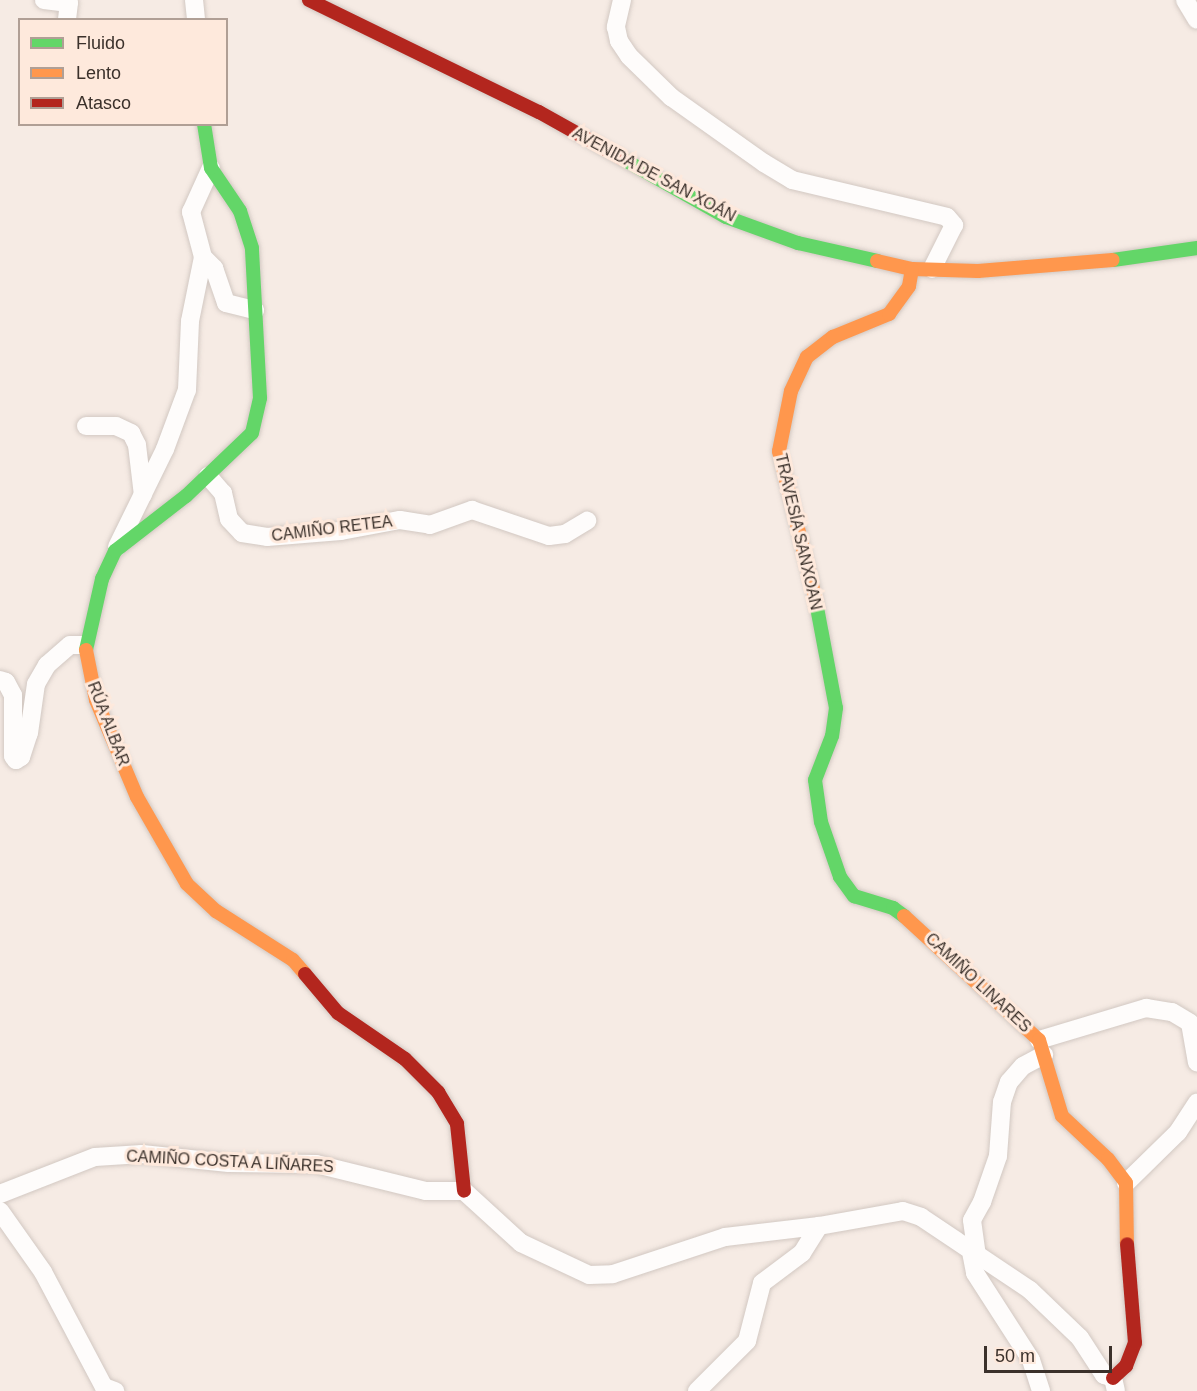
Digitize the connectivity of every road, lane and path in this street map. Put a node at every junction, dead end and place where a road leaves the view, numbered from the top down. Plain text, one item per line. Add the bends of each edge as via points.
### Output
1 (44, 0) edge
2 (194, 0) edge
3 (309, 0) edge
4 (622, 0) edge
5 (1185, 0) edge
6 (68, 8) edge
7 (196, 18) edge
8 (1197, 20) edge
9 (204, 126) edge
10 (211, 168) junction
11 (1197, 248) edge
12 (203, 256) junction
13 (912, 269) junction
14 (933, 269) junction
15 (255, 310) junction
16 (86, 426) dead end
17 (208, 476) junction
18 (143, 495) junction
19 (587, 521) dead end
20 (115, 551) junction
21 (85, 645) junction
22 (0, 680) edge
23 (815, 780) joint
24 (1041, 1048) junction
25 (1197, 1062) edge
26 (1197, 1103) edge
27 (1126, 1183) junction
28 (464, 1191) junction
29 (0, 1194) edge
30 (0, 1211) edge
31 (819, 1226) junction
32 (974, 1254) junction
33 (1115, 1384) edge
34 (108, 1390) edge
35 (696, 1391) edge
36 (1041, 1391) edge

1 - 6 street
2 - 7 street
3 - 13 street, AVENIDA DE SAN XOÁN via 539,112 726,217 798,243
4 - 14 street via 616,27 629,56 671,97 764,163 792,180 947,217 954,225
5 - 8 street
9 - 10 street, RÚA ALBAR
10 - 12 street via 191,212
10 - 15 street, RÚA ALBAR via 240,211 252,248
11 - 14 street, AVENIDA DE SAN XOÁN via 1020,270
12 - 15 street via 214,268 226,303
12 - 18 street via 190,321 187,390
13 - 14 street, AVENIDA DE SAN XOÁN
13 - 23 street, TRAVESÍA SANXOAN via 909,286 889,314 832,338 807,357 784,420 778,451 813,587 836,708 832,736
15 - 17 street, RÚA ALBAR via 260,398 252,433
16 - 18 street via 116,426 131,433 137,445
17 - 19 street, CAMIÑO RETEA via 222,493 229,519 242,533 267,537 341,531 400,520 430,525 472,510 549,536 565,534
17 - 20 street, RÚA ALBAR
18 - 20 street
20 - 21 street, RÚA ALBAR via 102,579
21 - 22 street via 70,645 47,665 36,684 28,733 16,760 13,695 6,682
21 - 28 street, RÚA ALBAR via 96,700 137,797 187,884 216,911 293,960 338,1013 405,1059 438,1092 457,1124
23 - 24 street, CAMIÑO LINARES via 821,822 840,877 854,896 894,908 918,925
24 - 25 street via 1146,1008 1172,1012 1190,1023
24 - 27 street via 1062,1116 1108,1159
24 - 32 street via 1009,1082 1002,1101 998,1156 972,1220
26 - 27 street via 1178,1132
27 - 33 street via 1125,1221 1135,1343
28 - 29 street, CAMIÑO COSTA A LIÑARES via 426,1191 316,1164 229,1163 142,1154 95,1157
28 - 31 street via 521,1243 589,1275 613,1274 725,1237
30 - 34 street via 43,1272
31 - 32 street via 903,1210 921,1217
31 - 35 street via 802,1252 762,1283 747,1341
32 - 33 street via 1030,1290 1080,1338 1104,1375
32 - 36 street via 975,1273 1031,1360

